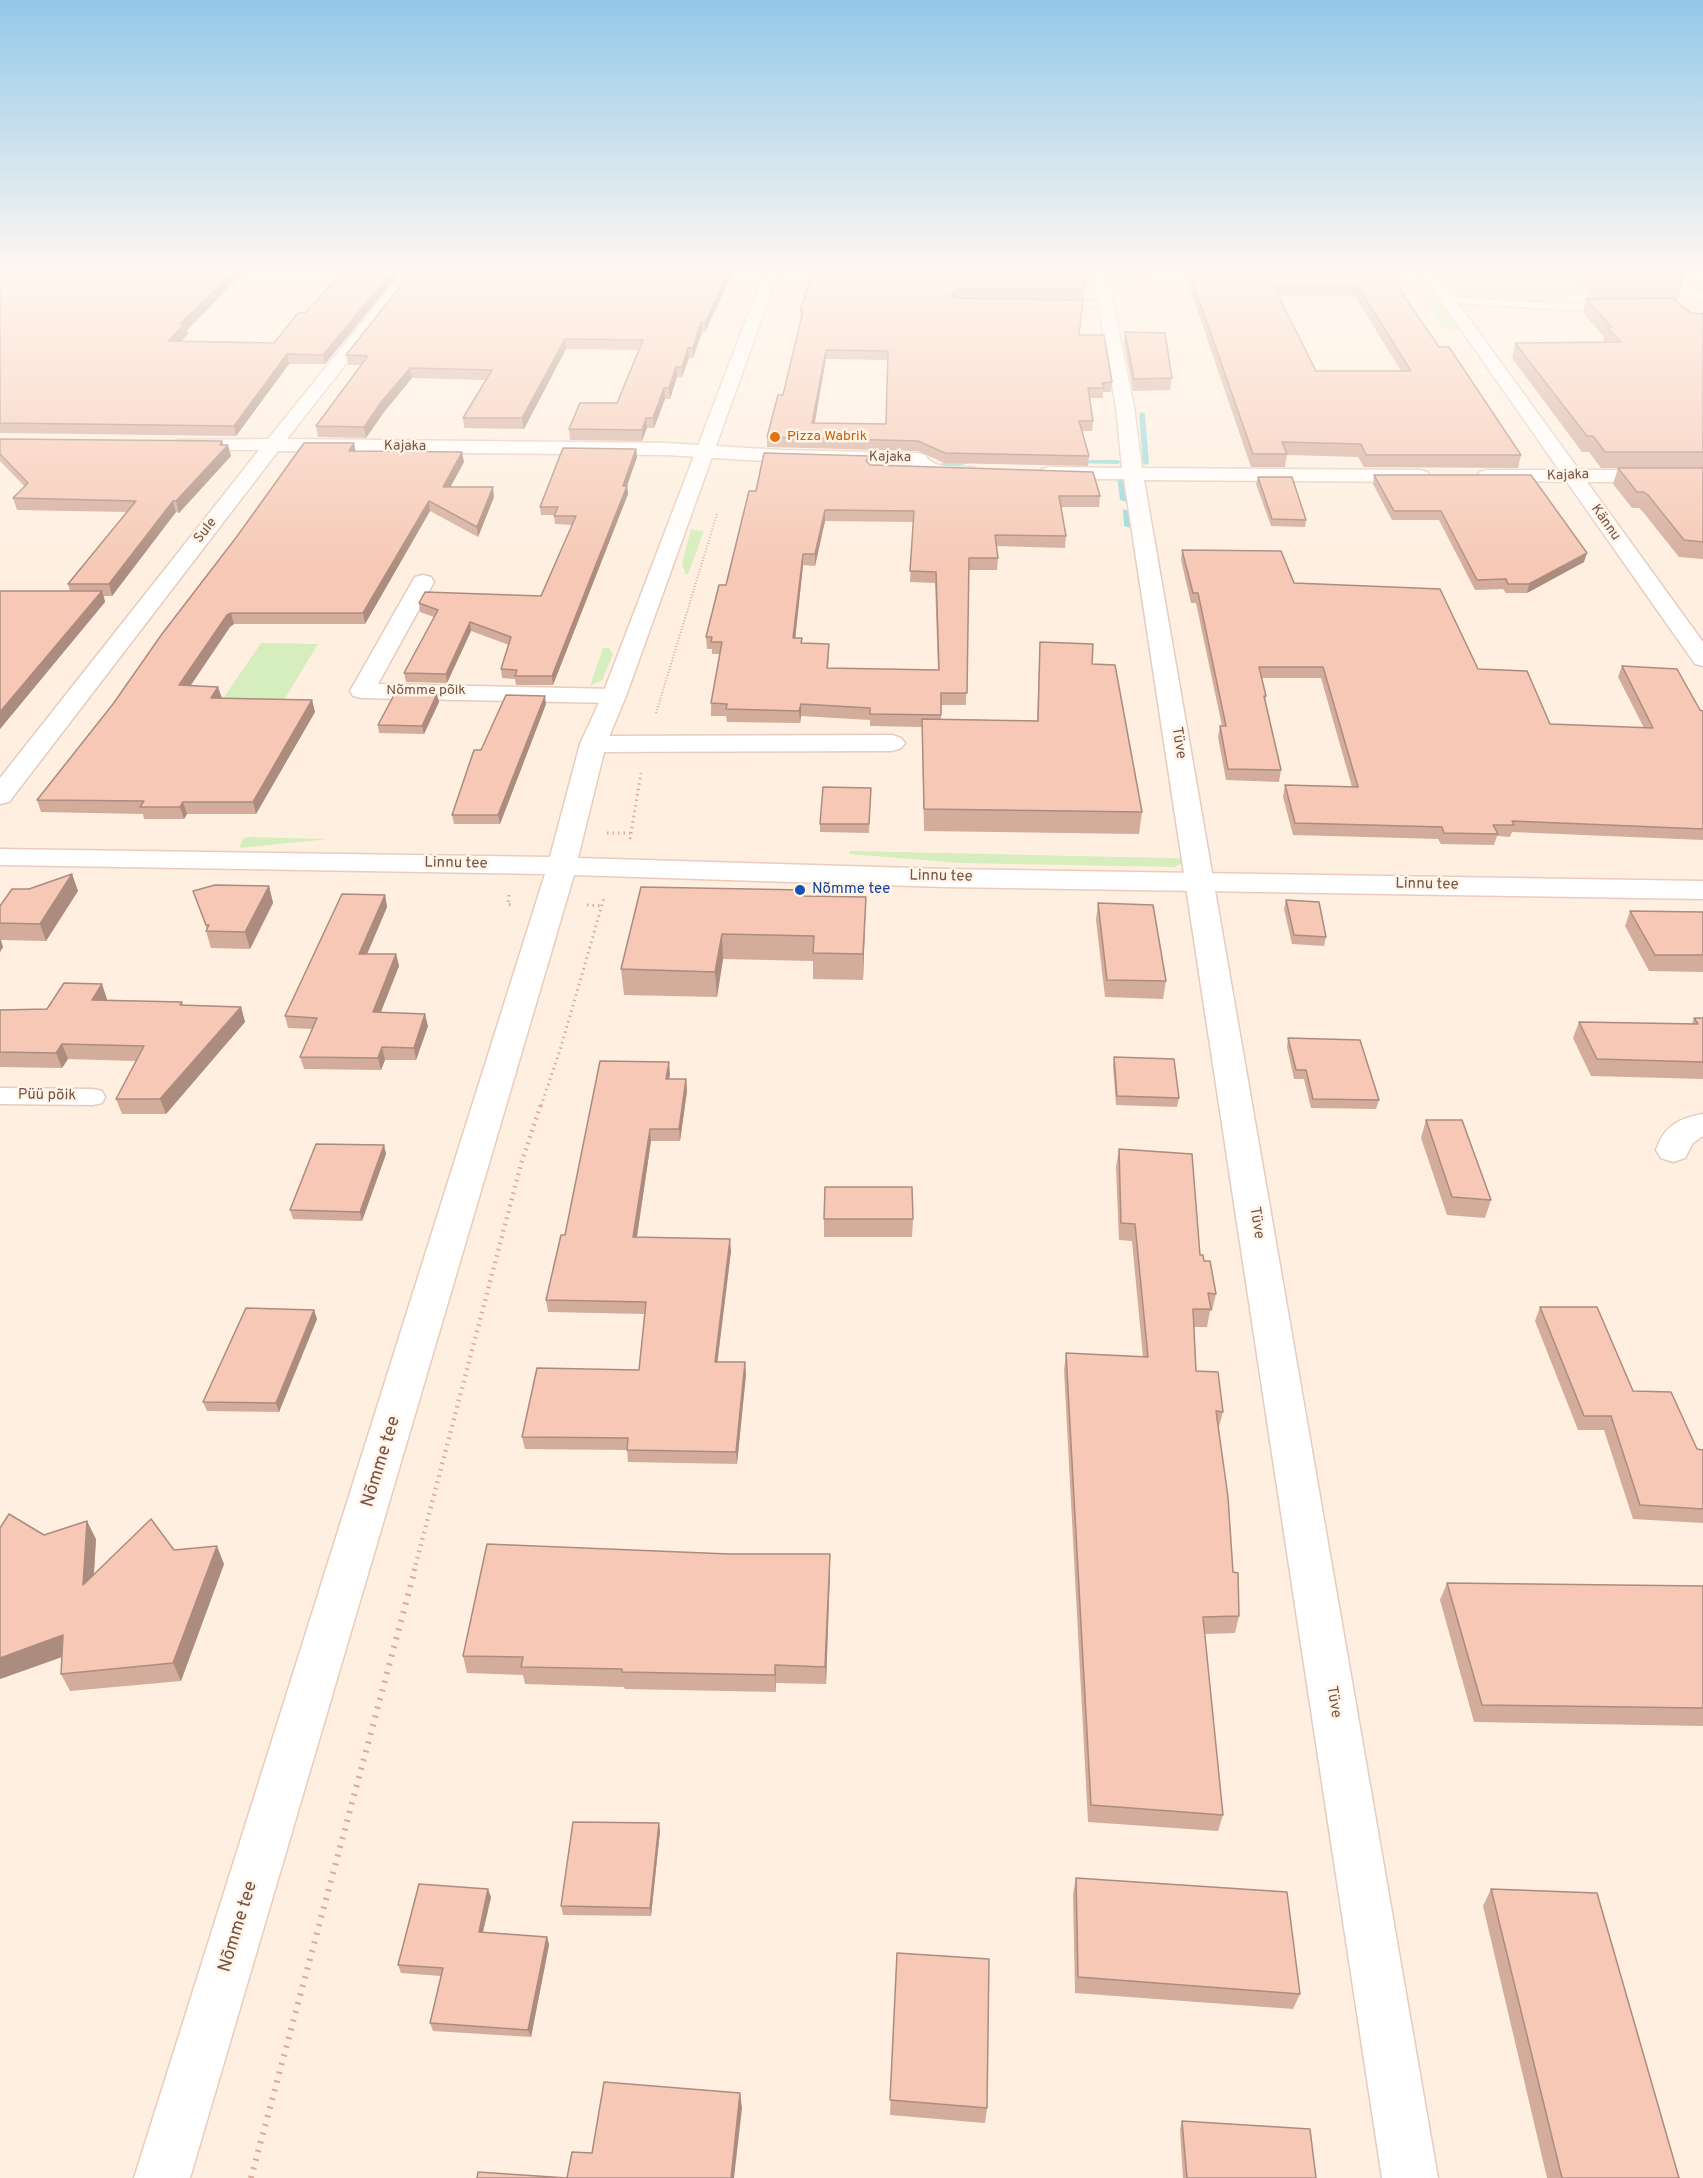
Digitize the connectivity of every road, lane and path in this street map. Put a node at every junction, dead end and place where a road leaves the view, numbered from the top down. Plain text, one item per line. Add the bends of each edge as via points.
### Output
1 (333, 370) edge
2 (735, 370) edge
3 (1118, 370) edge
4 (1498, 370) edge
5 (166, 444) edge
6 (272, 446) junction
7 (705, 452) junction
8 (875, 471) edge
9 (944, 471) junction
10 (991, 472) edge
11 (1027, 473) edge
12 (1133, 475) junction
13 (1438, 476) edge
14 (1473, 476) edge
15 (1703, 476) edge
16 (1573, 477) junction
17 (718, 511) dead end
18 (423, 582) dead end
19 (1703, 659) edge
20 (614, 696) junction
21 (892, 743) dead end
22 (593, 744) junction
23 (647, 744) junction
24 (0, 796) edge
25 (606, 833) dead end
26 (0, 857) edge
27 (562, 866) junction
28 (1200, 881) junction
29 (1703, 890) edge
30 (586, 905) dead end
31 (0, 1096) edge
32 (93, 1097) dead end
33 (1703, 1125) edge
34 (1673, 1150) dead end
35 (162, 2178) edge
36 (251, 2178) edge
37 (1410, 2178) edge

1 - 6 street, Sule
2 - 7 street, Nõmme tee
3 - 12 street, Tüve
4 - 16 street, Kännu
5 - 6 street, Kajaka
6 - 7 street, Kajaka
6 - 24 street, Sule
7 - 9 street, Kajaka via 918,459 923,467
7 - 20 street, Nõmme tee
8 - 9 lane
9 - 10 street, Kajaka
11 - 12 street
12 - 13 street
12 - 28 street, Tüve
14 - 16 street, Kajaka
15 - 16 street, Kajaka
16 - 19 street, Kännu
17 - 23 path
18 - 20 street, Nõmme põik via 362,691
20 - 22 street, Nõmme tee
21 - 23 street
22 - 23 street
22 - 27 street, Nõmme tee
23 - 25 path via 630,833
26 - 27 street, Linnu tee
27 - 28 street, Linnu tee
27 - 35 street, Nõmme tee
28 - 29 street, Linnu tee
28 - 37 street, Tüve
30 - 36 path via 602,906 561,1047 521,1164
31 - 32 lane, Püü põik
33 - 34 street via 1689,1127 1677,1136

